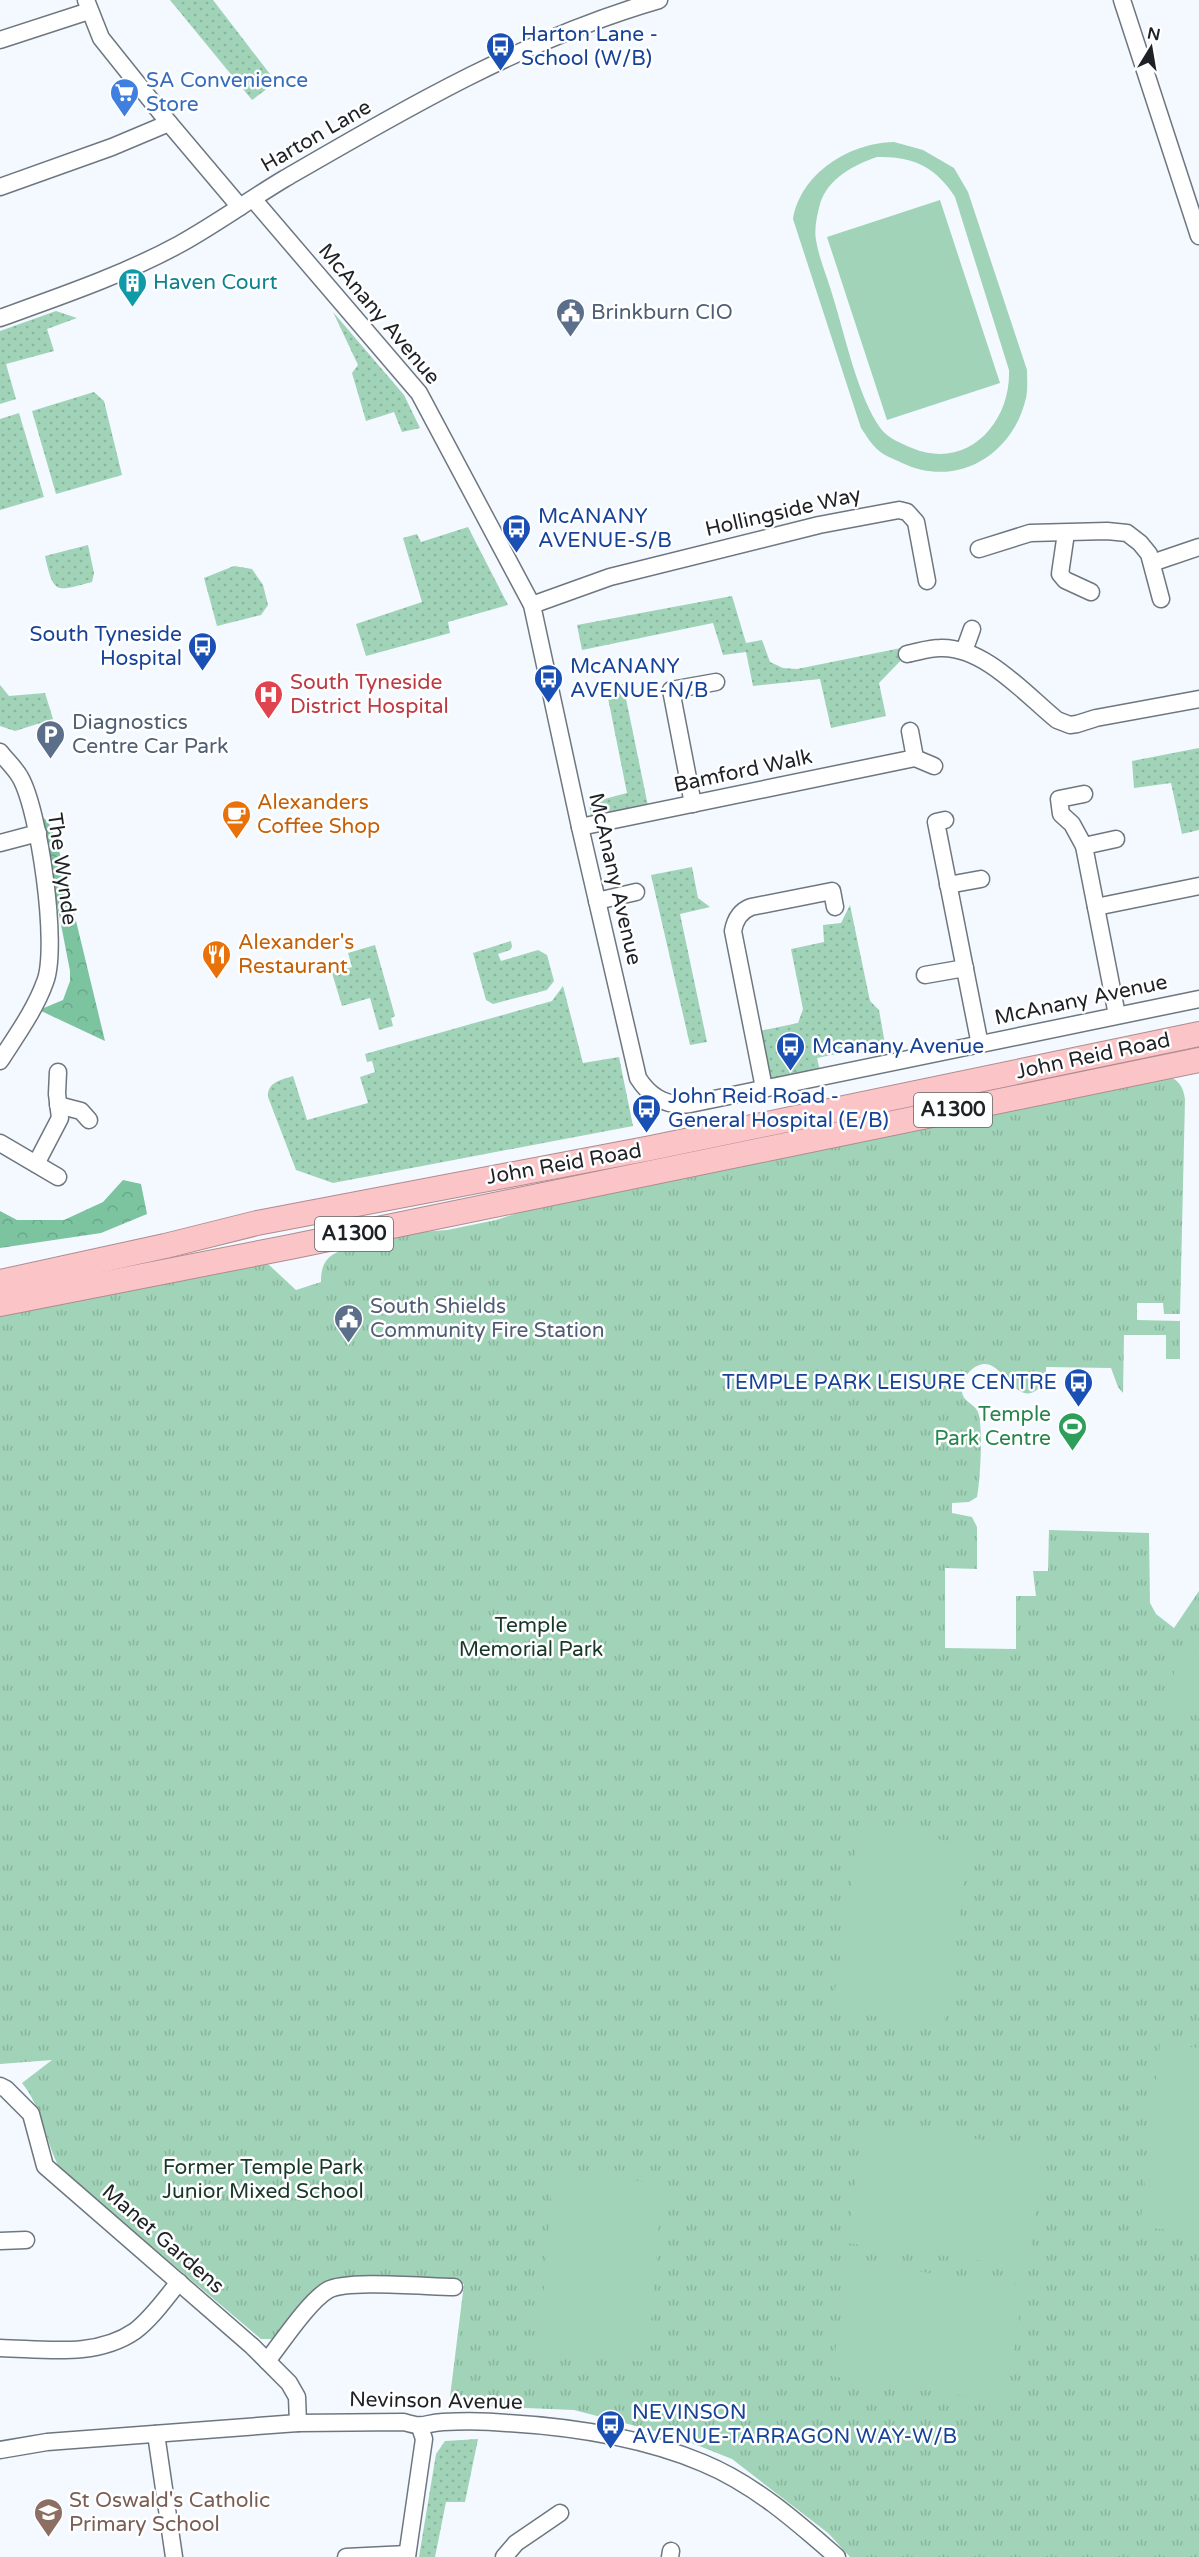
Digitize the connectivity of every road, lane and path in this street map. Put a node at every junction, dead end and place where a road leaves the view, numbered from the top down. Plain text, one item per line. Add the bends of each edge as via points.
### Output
1 (659, 0) edge
2 (1122, 0) edge
3 (88, 5) edge
4 (0, 40) edge
5 (169, 123) junction
6 (0, 187) edge
7 (246, 203) junction
8 (1199, 237) edge
9 (0, 318) edge
10 (1066, 533) junction
11 (1199, 547) edge
12 (979, 549) dead end
13 (1152, 563) junction
14 (927, 581) dead end
15 (1091, 592) dead end
16 (1161, 599) dead end
17 (532, 605) junction
18 (972, 629) dead end
19 (964, 651) junction
20 (907, 654) dead end
21 (716, 682) dead end
22 (1199, 699) edge
23 (910, 731) dead end
24 (0, 752) edge
25 (915, 758) junction
26 (934, 766) dead end
27 (1084, 794) dead end
28 (693, 804) junction
29 (945, 820) dead end
30 (580, 827) junction
31 (38, 833) junction
32 (1116, 839) dead end
33 (0, 843) edge
34 (1084, 846) junction
35 (981, 879) dead end
36 (948, 885) junction
37 (1199, 886) edge
38 (636, 892) dead end
39 (597, 901) junction
40 (835, 907) dead end
41 (1096, 907) junction
42 (965, 968) junction
43 (925, 975) dead end
44 (1199, 999) edge
45 (1117, 1016) junction
46 (1199, 1034) edge
47 (980, 1045) junction
48 (1199, 1060) edge
49 (0, 1061) edge
50 (58, 1072) dead end
51 (764, 1088) junction
52 (58, 1105) junction
53 (89, 1120) dead end
54 (0, 1143) edge
55 (36, 1164) junction
56 (58, 1177) dead end
57 (0, 1282) edge
58 (0, 1304) edge
59 (0, 2086) edge
60 (26, 2240) dead end
61 (0, 2241) edge
62 (178, 2282) junction
63 (454, 2287) dead end
64 (0, 2348) edge
65 (267, 2361) junction
66 (298, 2423) junction
67 (420, 2427) junction
68 (156, 2434) junction
69 (0, 2450) edge
70 (560, 2513) dead end
71 (407, 2555) edge
72 (174, 2557) edge
73 (346, 2557) edge
74 (504, 2557) edge
75 (837, 2557) edge

1 - 7 street, Harton Lane via 615,13 486,66
2 - 8 street
3 - 4 street
3 - 5 street, McAnany Avenue via 101,38
5 - 6 street
5 - 7 street, McAnany Avenue
7 - 9 street, Harton Lane via 155,257
7 - 17 street, McAnany Avenue via 419,393
10 - 12 street via 1030,533
10 - 13 street via 1127,533 1140,543
10 - 15 street via 1060,574
11 - 13 street
13 - 16 street
14 - 17 street, Hollingside Way via 916,522 907,512 891,511 610,577
17 - 30 street, McAnany Avenue
18 - 19 street
19 - 20 street via 940,648
19 - 22 street via 981,657 1057,720 1070,725
21 - 28 street via 671,690
23 - 25 street
24 - 31 street, The Wynde via 20,777
25 - 26 street
25 - 28 street, Bamford Walk
27 - 34 street via 1059,799 1061,814 1072,824
28 - 30 street, Bamford Walk
29 - 36 street via 936,822
30 - 39 street, McAnany Avenue
31 - 33 street
31 - 49 street, The Wynde via 51,951 46,981
32 - 34 street
34 - 41 street
35 - 36 street
36 - 42 street
37 - 41 street
38 - 39 street
39 - 51 street, McAnany Avenue via 638,1077 644,1087 660,1101 681,1105
40 - 51 street via 831,891 744,909 735,923
41 - 45 street
42 - 43 street
42 - 47 street
44 - 45 street, McAnany Avenue
45 - 47 street, McAnany Avenue
46 - 57 highway, John Reid Road / A1300 via 651,1148 257,1223
47 - 51 street, McAnany Avenue
48 - 58 highway, John Reid Road / A1300
50 - 52 street
52 - 53 street via 81,1111
52 - 55 street via 60,1118
54 - 55 street
55 - 56 street
59 - 62 street, Manet Gardens via 31,2115 45,2166
60 - 61 street
62 - 64 street via 137,2330 115,2343 94,2349
62 - 65 street, Manet Gardens
63 - 65 street via 348,2285 329,2289
65 - 66 street, Manet Gardens via 297,2397
66 - 67 street, Nevinson Avenue via 404,2422
66 - 68 street, Nevinson Avenue
67 - 71 street via 424,2439
67 - 75 street, Nevinson Avenue via 441,2422 505,2422 570,2428 648,2445 704,2463 752,2490 794,2518
68 - 69 street, Nevinson Avenue via 47,2442
68 - 72 street
70 - 74 street via 516,2543
71 - 73 street

